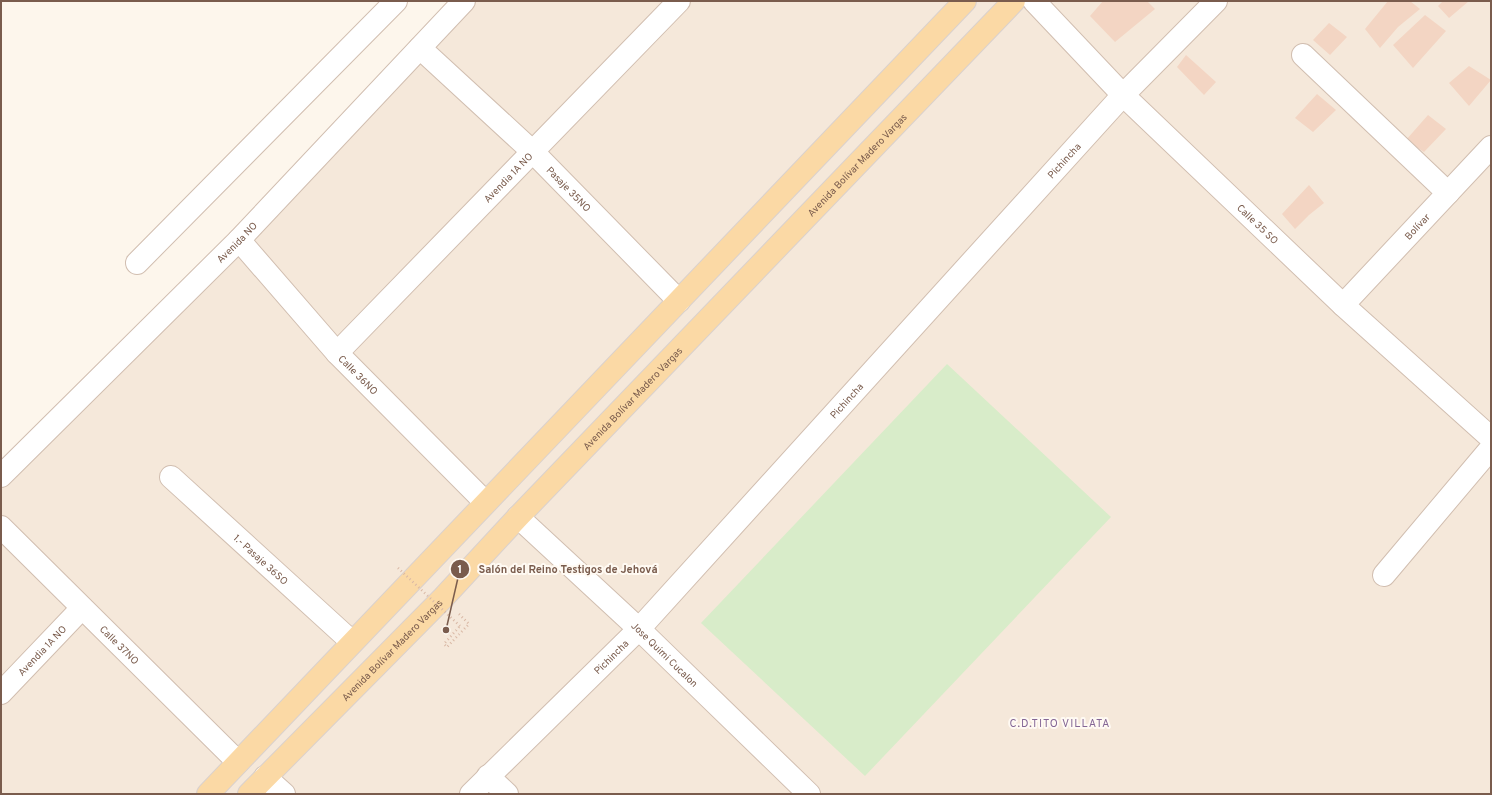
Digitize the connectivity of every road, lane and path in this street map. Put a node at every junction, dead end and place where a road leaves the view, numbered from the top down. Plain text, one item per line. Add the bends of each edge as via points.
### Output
1 (396, 1) edge
2 (464, 1) edge
3 (679, 1) edge
4 (965, 1) edge
5 (1014, 1) edge
6 (1034, 1) edge
7 (1216, 1) edge
8 (420, 48) junction
9 (1303, 55) dead end
10 (1123, 95) junction
11 (1491, 147) edge
12 (533, 152) junction
13 (1448, 193) junction
14 (239, 240) junction
15 (137, 262) dead end
16 (679, 301) junction
17 (1343, 305) junction
18 (337, 353) junction
19 (1491, 438) edge
20 (1491, 448) edge
21 (1, 476) edge
22 (171, 477) dead end
23 (485, 502) junction
24 (518, 517) junction
25 (1, 527) edge
26 (398, 568) dead end
27 (1384, 575) dead end
28 (82, 608) junction
29 (469, 624) dead end
30 (639, 629) junction
31 (352, 642) junction
32 (1, 693) edge
33 (238, 762) junction
34 (488, 776) junction
35 (265, 777) junction
36 (208, 794) edge
37 (249, 794) edge
38 (284, 794) edge
39 (471, 794) edge
40 (507, 794) edge
41 (809, 794) edge

1 - 15 street
2 - 8 street, Avenida NO
3 - 12 street, Avendia 1A NO
4 - 16 main road
5 - 24 main road, Avenida Bolívar Madero Vargas
6 - 10 street, Calle 35 SO
7 - 10 street, Pichincha
8 - 12 street, Pasaje 35NO
8 - 14 street, Avenida NO
9 - 13 street
10 - 17 street, Calle 35 SO
10 - 30 street, Pichincha
11 - 13 street, Bolívar
12 - 16 street, Pasaje 35NO
12 - 18 street, Avendia 1A NO
13 - 17 street, Bolívar
14 - 18 street, Calle 36NO
14 - 21 street, Avenida NO
16 - 23 main road
17 - 19 street, Calle 35 SO
18 - 23 street, Calle 36NO
20 - 27 street
22 - 31 street, 1.- Pasaje 36SO
23 - 31 main road
24 - 30 street, Jose Quimi Cucalon
24 - 35 main road, Avenida Bolívar Madero Vargas via 443,598
25 - 28 street, Calle 37NO
26 - 29 path, bridge via 460,626 444,644 447,648
28 - 32 street, Avendia 1A NO
28 - 33 street, Calle 37NO
30 - 34 street, Pichincha
30 - 41 street, Jose Quimi Cucalon
31 - 33 main road
33 - 36 main road
34 - 39 street, Pichincha
34 - 40 street
35 - 37 main road, Avenida Bolívar Madero Vargas
35 - 38 street

